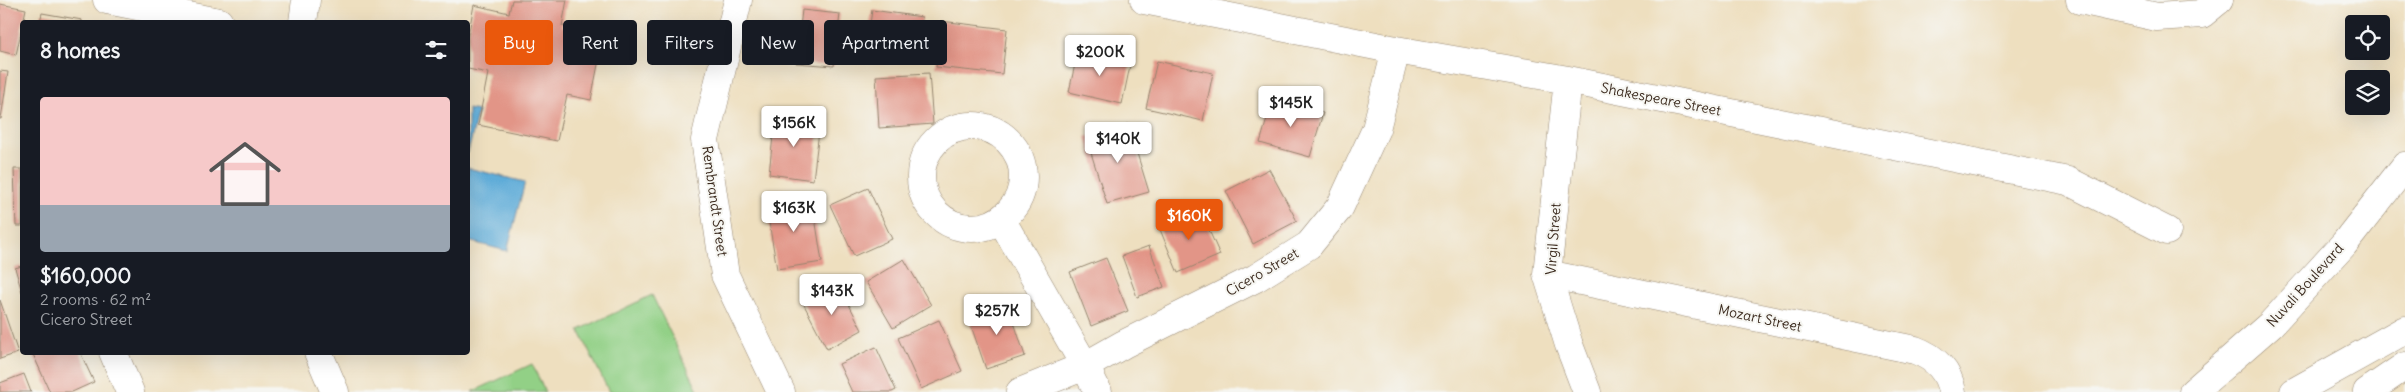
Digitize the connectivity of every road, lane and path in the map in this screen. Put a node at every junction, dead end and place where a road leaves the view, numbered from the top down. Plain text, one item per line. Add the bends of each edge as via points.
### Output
1 (306, 0) edge
2 (738, 0) edge
3 (1144, 0) edge
4 (2080, 0) edge
5 (2219, 0) edge
6 (115, 8) edge
7 (204, 20) edge
8 (303, 20) edge
9 (1396, 50) junction
10 (1568, 80) junction
11 (2405, 166) edge
12 (1001, 219) dead end
13 (2167, 231) dead end
14 (1547, 274) junction
15 (2405, 330) edge
16 (114, 355) edge
17 (319, 355) edge
18 (1085, 366) junction
19 (2405, 366) edge
20 (130, 392) edge
21 (335, 392) edge
22 (781, 392) edge
23 (1020, 392) edge
24 (1098, 392) edge
25 (1587, 392) edge
26 (1952, 392) edge
27 (2193, 392) edge
28 (2294, 392) edge
29 (2367, 392) edge

1 - 8 main road
2 - 22 main road, Rembrandt Street via 705,140 725,275
3 - 9 main road, Shakespeare Street
4 - 5 main road via 2157,17 2202,14
6 - 7 main road
9 - 10 main road, Shakespeare Street
9 - 18 main road, Cicero Street via 1376,129 1340,207 1309,245 1256,278
10 - 13 main road, Shakespeare Street via 2068,181
10 - 14 main road, Virgil Street
11 - 27 main road, Nuvali Boulevard via 2344,244 2271,324
12 - 18 main road
14 - 25 main road, Virgil Street
14 - 26 main road, Mozart Street via 1915,350 1928,355 1942,368 1950,379
15 - 28 main road
16 - 20 main road
17 - 21 main road
18 - 23 main road, Cicero Street
18 - 24 main road
19 - 29 main road

